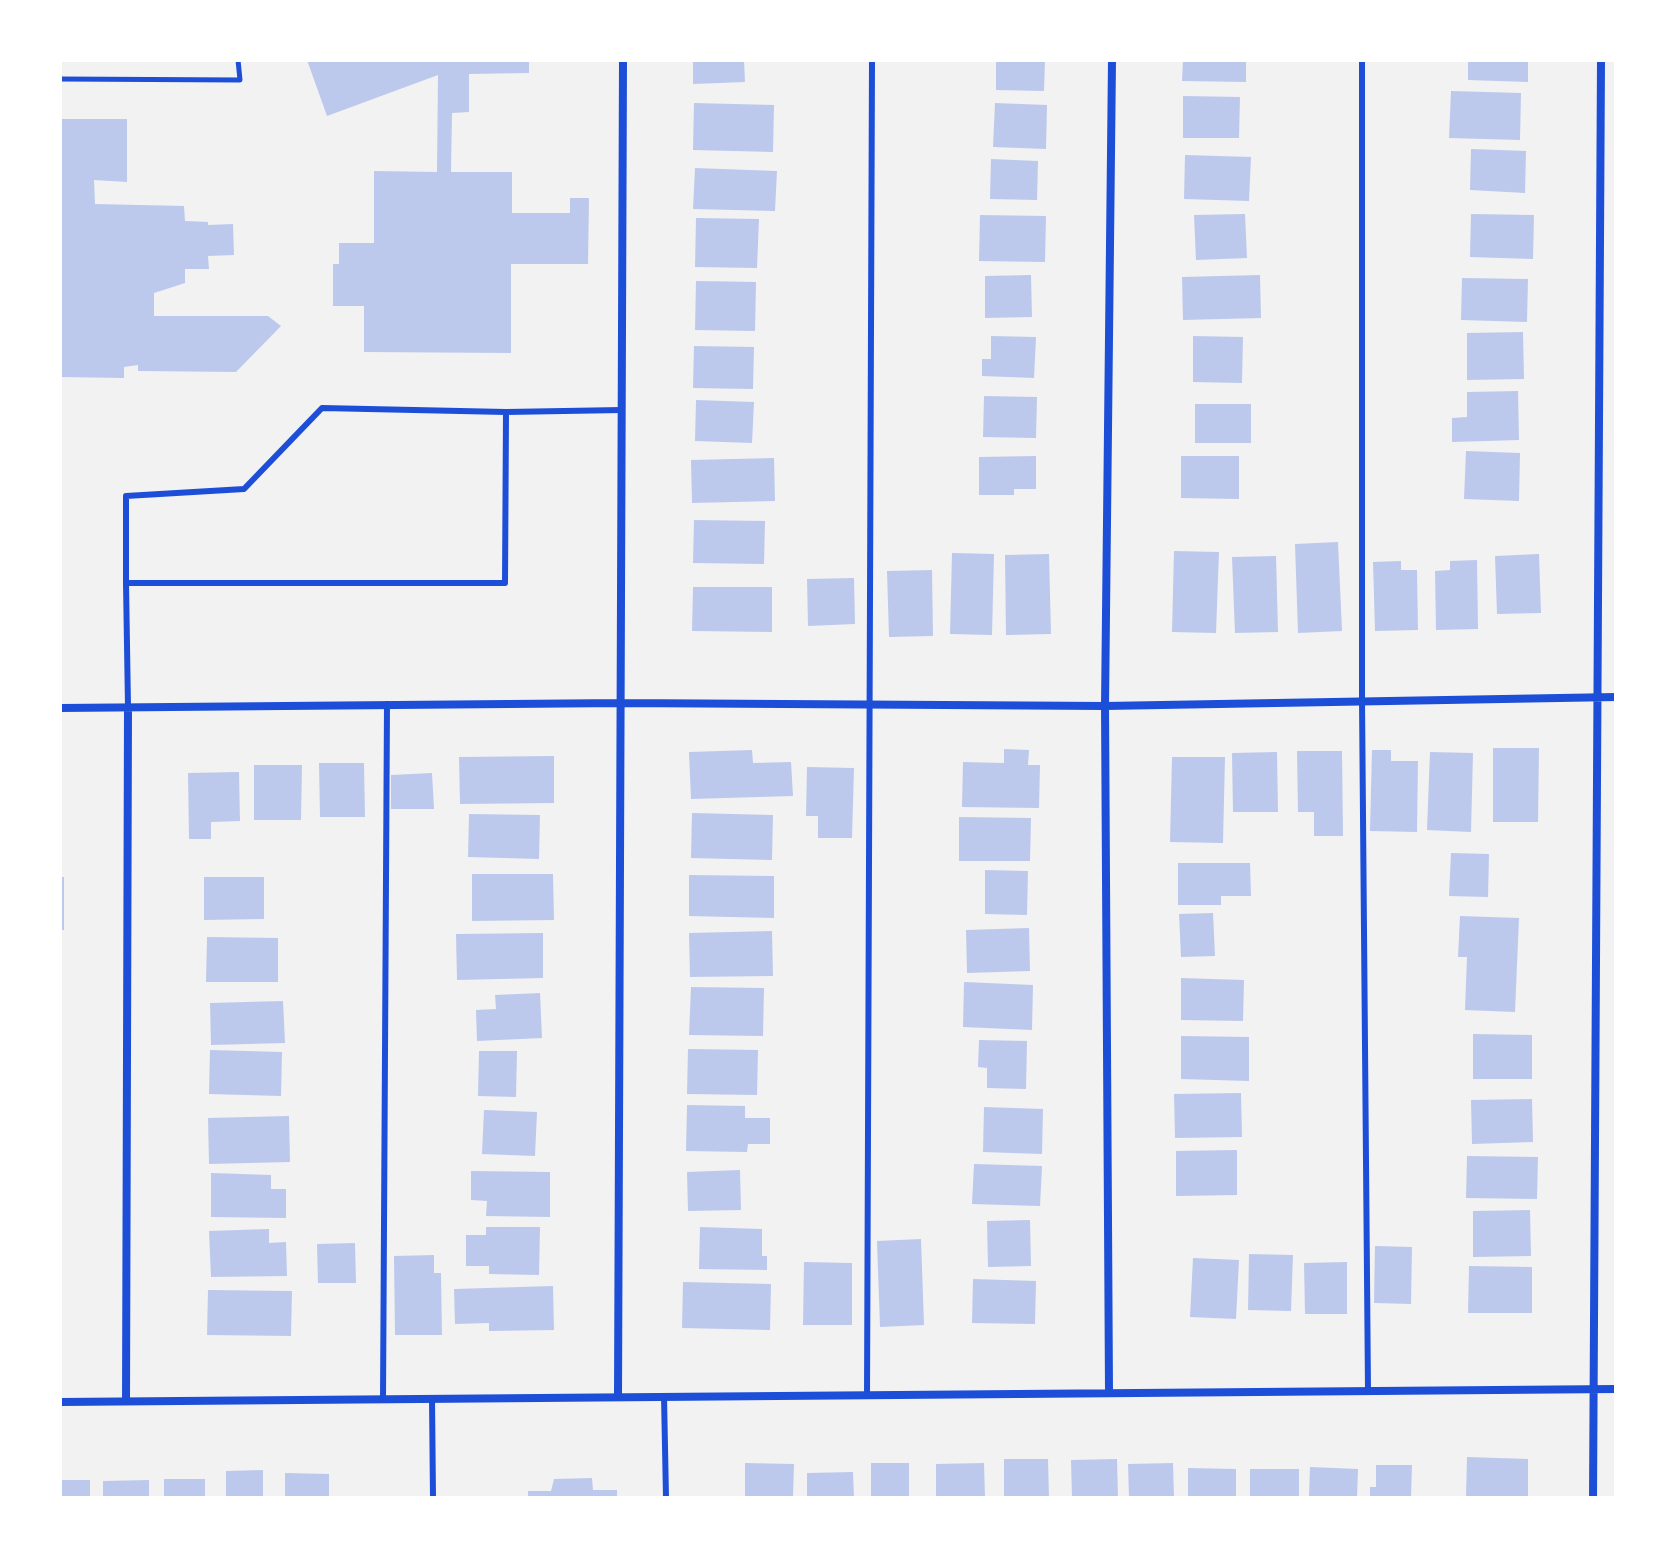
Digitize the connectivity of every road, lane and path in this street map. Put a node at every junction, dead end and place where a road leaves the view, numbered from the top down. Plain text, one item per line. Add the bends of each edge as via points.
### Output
1 (238, 60) edge
2 (623, 60) edge
3 (872, 60) edge
4 (1112, 60) edge
5 (1362, 60) edge
6 (1601, 60) edge
7 (60, 79) edge
8 (622, 410) junction
9 (506, 412) junction
10 (126, 583) junction
11 (1597, 697) junction
12 (1616, 697) edge
13 (1362, 701) junction
14 (621, 703) junction
15 (387, 704) junction
16 (868, 704) junction
17 (1105, 706) junction
18 (128, 707) junction
19 (60, 708) edge
20 (1594, 1389) junction
21 (1616, 1389) edge
22 (1368, 1390) junction
23 (1109, 1392) junction
24 (867, 1394) junction
25 (664, 1396) junction
26 (618, 1397) junction
27 (432, 1398) junction
28 (383, 1399) junction
29 (126, 1401) junction
30 (60, 1402) edge
31 (433, 1498) edge
32 (666, 1498) edge
33 (1593, 1498) edge

1 - 7 path via 240,80
2 - 8 street
3 - 16 lane
4 - 17 street
5 - 13 lane
6 - 11 street
8 - 9 lane
8 - 14 street
9 - 10 lane via 322,408 244,489 126,496
9 - 10 lane via 505,583
10 - 18 lane
11 - 12 street
11 - 13 street
11 - 20 street
13 - 17 street
13 - 22 lane
14 - 15 street
14 - 16 street
14 - 26 street
15 - 18 street
15 - 28 lane
16 - 17 street
16 - 24 lane
17 - 23 street
18 - 19 street
18 - 29 street
20 - 21 street
20 - 22 street
20 - 33 street
22 - 23 street
23 - 24 street
24 - 25 street
25 - 26 street
25 - 32 lane
26 - 27 street
27 - 28 street
27 - 31 lane
28 - 29 street
29 - 30 street

